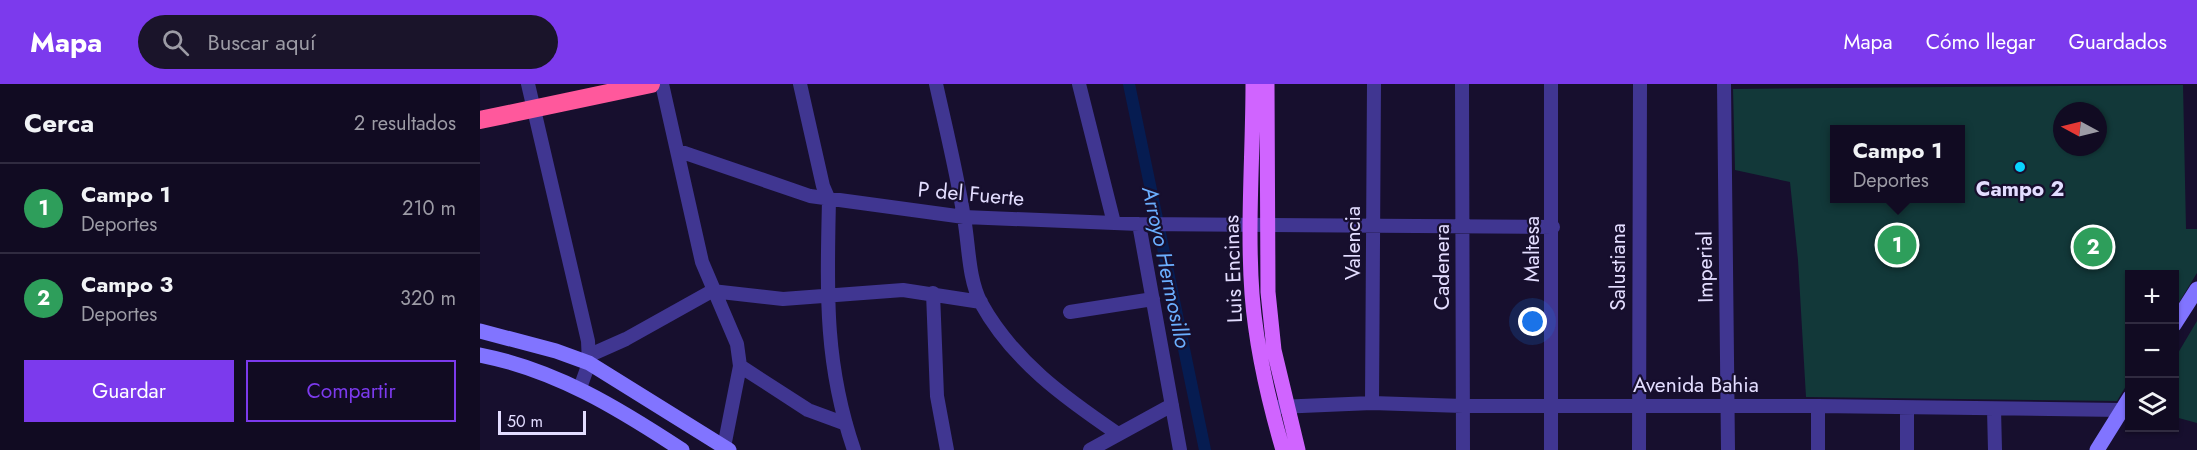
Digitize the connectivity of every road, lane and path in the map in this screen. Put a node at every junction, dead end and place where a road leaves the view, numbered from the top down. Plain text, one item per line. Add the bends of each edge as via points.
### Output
1 (528, 84) edge
2 (651, 84) edge
3 (662, 84) edge
4 (800, 84) edge
5 (936, 84) edge
6 (1079, 84) edge
7 (1253, 84) edge
8 (1268, 84) edge
9 (1374, 84) edge
10 (1462, 84) edge
11 (1551, 84) edge
12 (1640, 84) edge
13 (1724, 84) edge
14 (534, 110) junction
15 (480, 120) edge
16 (679, 151) junction
17 (829, 200) junction
18 (964, 217) junction
19 (1114, 223) junction
20 (1140, 224) junction
21 (1252, 224) junction
22 (1269, 224) junction
23 (1374, 226) junction
24 (1462, 227) junction
25 (1553, 227) junction
26 (2197, 289) edge
27 (712, 291) junction
28 (933, 293) junction
29 (827, 294) junction
30 (1153, 299) junction
31 (981, 302) junction
32 (1070, 312) dead end
33 (2176, 324) edge
34 (480, 331) edge
35 (480, 355) edge
36 (589, 359) junction
37 (740, 366) junction
38 (580, 388) junction
39 (1372, 403) junction
40 (2125, 403) edge
41 (1172, 405) junction
42 (1551, 405) junction
43 (1270, 406) junction
44 (1463, 406) junction
45 (1639, 406) junction
46 (1728, 406) junction
47 (1818, 406) junction
48 (1286, 407) junction
49 (1907, 408) junction
50 (1994, 408) junction
51 (846, 424) junction
52 (1118, 434) junction
53 (727, 448) edge
54 (682, 450) edge
55 (854, 450) edge
56 (947, 450) edge
57 (1090, 450) edge
58 (1180, 450) edge
59 (1283, 450) edge
60 (1298, 450) edge
61 (1463, 450) edge
62 (1551, 450) edge
63 (1639, 450) edge
64 (1728, 450) edge
65 (1818, 450) edge
66 (1907, 450) edge
67 (1995, 450) edge
68 (2097, 450) edge

1 - 14 street
2 - 14 highway
3 - 16 street
4 - 17 street
5 - 18 street
6 - 19 street
7 - 21 main road, Luis Encinas
8 - 22 main road
9 - 23 street, Valencia
10 - 24 street, Cadenera
11 - 25 street, Maltesa
12 - 45 street, Salustiana
13 - 46 street, Imperial
14 - 15 highway
14 - 36 street
16 - 17 street, P del Fuerte via 791,191
16 - 27 street via 700,255
17 - 18 street, P del Fuerte
17 - 29 street
18 - 19 street, P del Fuerte
18 - 31 street via 973,278
19 - 20 street, P del Fuerte
20 - 21 street, P del Fuerte
20 - 30 street
21 - 22 street, P del Fuerte
21 - 43 main road, Luis Encinas via 1252,294
22 - 23 street, P del Fuerte
22 - 48 main road via 1268,292 1274,350
23 - 24 street, P del Fuerte
23 - 39 street, Valencia
24 - 25 street, P del Fuerte
24 - 44 street, Cadenera
25 - 42 street, Maltesa
26 - 33 street
27 - 29 street via 783,299
27 - 36 street
27 - 37 street via 733,332
28 - 29 street via 883,290
28 - 31 street
28 - 56 street via 937,396
29 - 51 street via 830,353
30 - 32 street
30 - 41 street
31 - 52 street via 1039,376
34 - 36 street
35 - 38 street via 542,372
36 - 38 street
36 - 53 street
37 - 51 street via 808,410
37 - 53 street
38 - 54 street
39 - 44 street, Avenida Bahia
39 - 48 street, Avenida Bahia
40 - 50 street, Avenida Bahia
40 - 68 street
41 - 52 street
41 - 58 street
42 - 44 street, Avenida Bahia
42 - 45 street, Avenida Bahia
42 - 62 street, Maltesa
43 - 48 street, Avenida Bahia
43 - 59 main road, Luis Encinas
44 - 61 street, Cadenera
45 - 46 street, Avenida Bahia
45 - 63 street, Salustiana
46 - 47 street, Avenida Bahia
46 - 64 street, Imperial
47 - 49 street, Avenida Bahia
47 - 65 street
48 - 60 main road
49 - 50 street, Avenida Bahia
49 - 66 street
50 - 67 street
51 - 55 street
52 - 57 street

